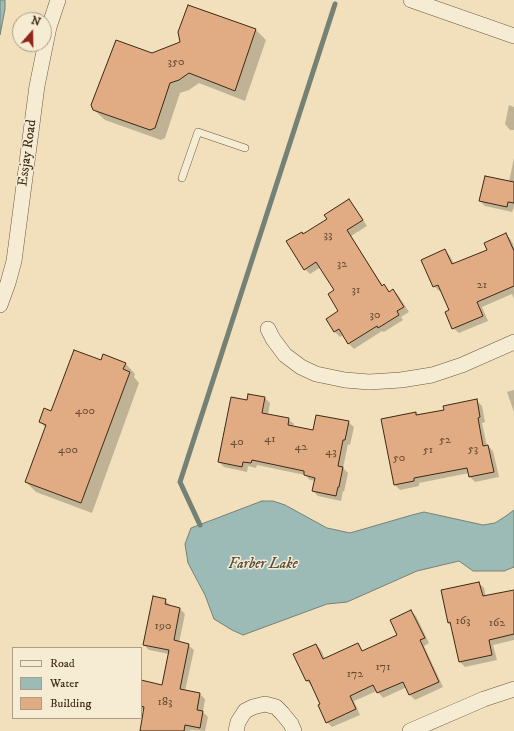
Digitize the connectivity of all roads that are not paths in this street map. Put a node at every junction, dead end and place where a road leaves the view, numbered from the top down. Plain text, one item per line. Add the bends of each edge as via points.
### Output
1 (58, 0) edge
2 (411, 0) edge
3 (514, 36) edge
4 (245, 148) dead end
5 (182, 178) dead end
6 (0, 306) edge
7 (268, 329) dead end
8 (514, 342) edge
9 (514, 689) edge
10 (236, 731) edge
11 (294, 731) edge
12 (410, 731) edge

1 - 6 street, Essjay Road via 49,27 37,86 14,261
2 - 3 street
4 - 5 lane via 198,132
7 - 8 street via 285,355 301,367 316,374 369,382 432,375
9 - 12 street
10 - 11 street via 244,711 265,704 276,707

